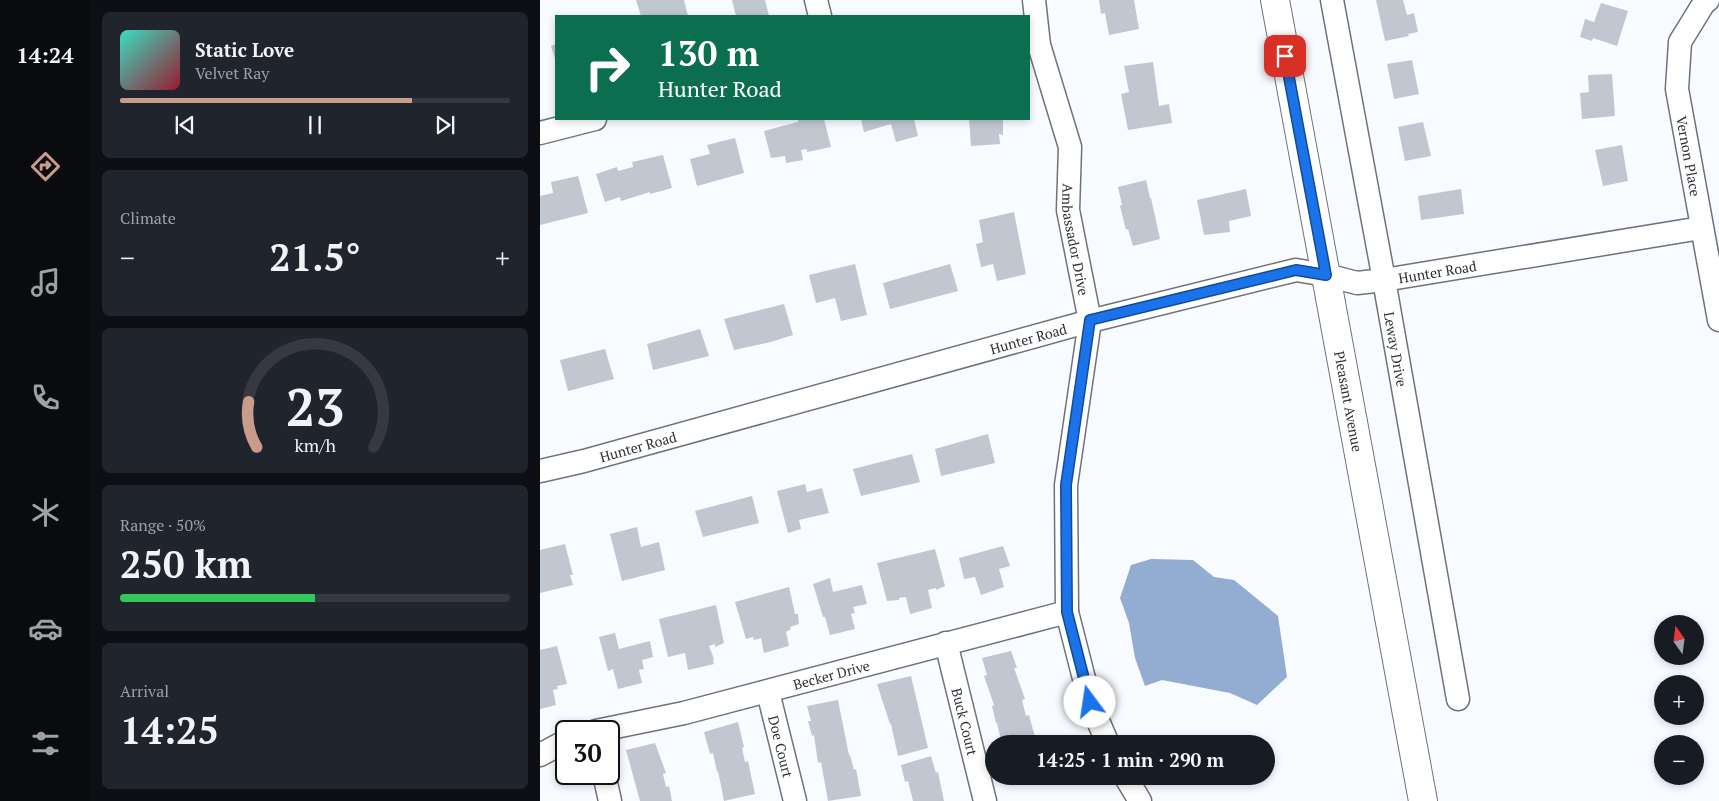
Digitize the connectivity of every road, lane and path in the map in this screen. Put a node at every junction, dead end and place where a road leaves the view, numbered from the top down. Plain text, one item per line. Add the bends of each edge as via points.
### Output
1 (816, 0) edge
2 (1034, 0) edge
3 (1275, 0) edge
4 (1332, 0) edge
5 (1708, 0) edge
6 (820, 15) edge
7 (1034, 45) edge
8 (591, 120) edge
9 (540, 133) edge
10 (1701, 228) junction
11 (1326, 275) junction
12 (1384, 280) junction
13 (1090, 320) junction
14 (1719, 320) edge
15 (540, 472) edge
16 (1067, 612) junction
17 (946, 643) junction
18 (768, 692) junction
19 (1458, 700) dead end
20 (620, 726) edge
21 (1104, 735) edge
22 (555, 747) edge
23 (540, 755) edge
24 (606, 785) edge
25 (1130, 785) edge
26 (610, 801) edge
27 (795, 801) edge
28 (984, 801) edge
29 (1140, 801) edge
30 (1423, 801) edge

1 - 6 street
2 - 7 street, Ambassador Drive
3 - 11 main road, Pleasant Avenue
4 - 12 street, Leway Drive
5 - 10 street, Vernon Place via 1680,42 1677,89
7 - 13 street, Ambassador Drive via 1070,147 1068,210
8 - 9 street
10 - 12 street, Hunter Road
10 - 14 street, Vernon Place
11 - 12 street, Hunter Road via 1357,283
11 - 13 street, Hunter Road via 1296,270
11 - 30 main road, Pleasant Avenue
12 - 19 street, Leway Drive
13 - 15 street, Hunter Road
13 - 16 street, Ambassador Drive via 1066,485
16 - 17 street, Becker Drive
16 - 21 street, Ambassador Drive via 1090,702
17 - 18 street, Becker Drive
17 - 28 street, Buck Court
18 - 20 street, Becker Drive
18 - 27 street, Doe Court
22 - 23 street
24 - 26 street
25 - 29 street

